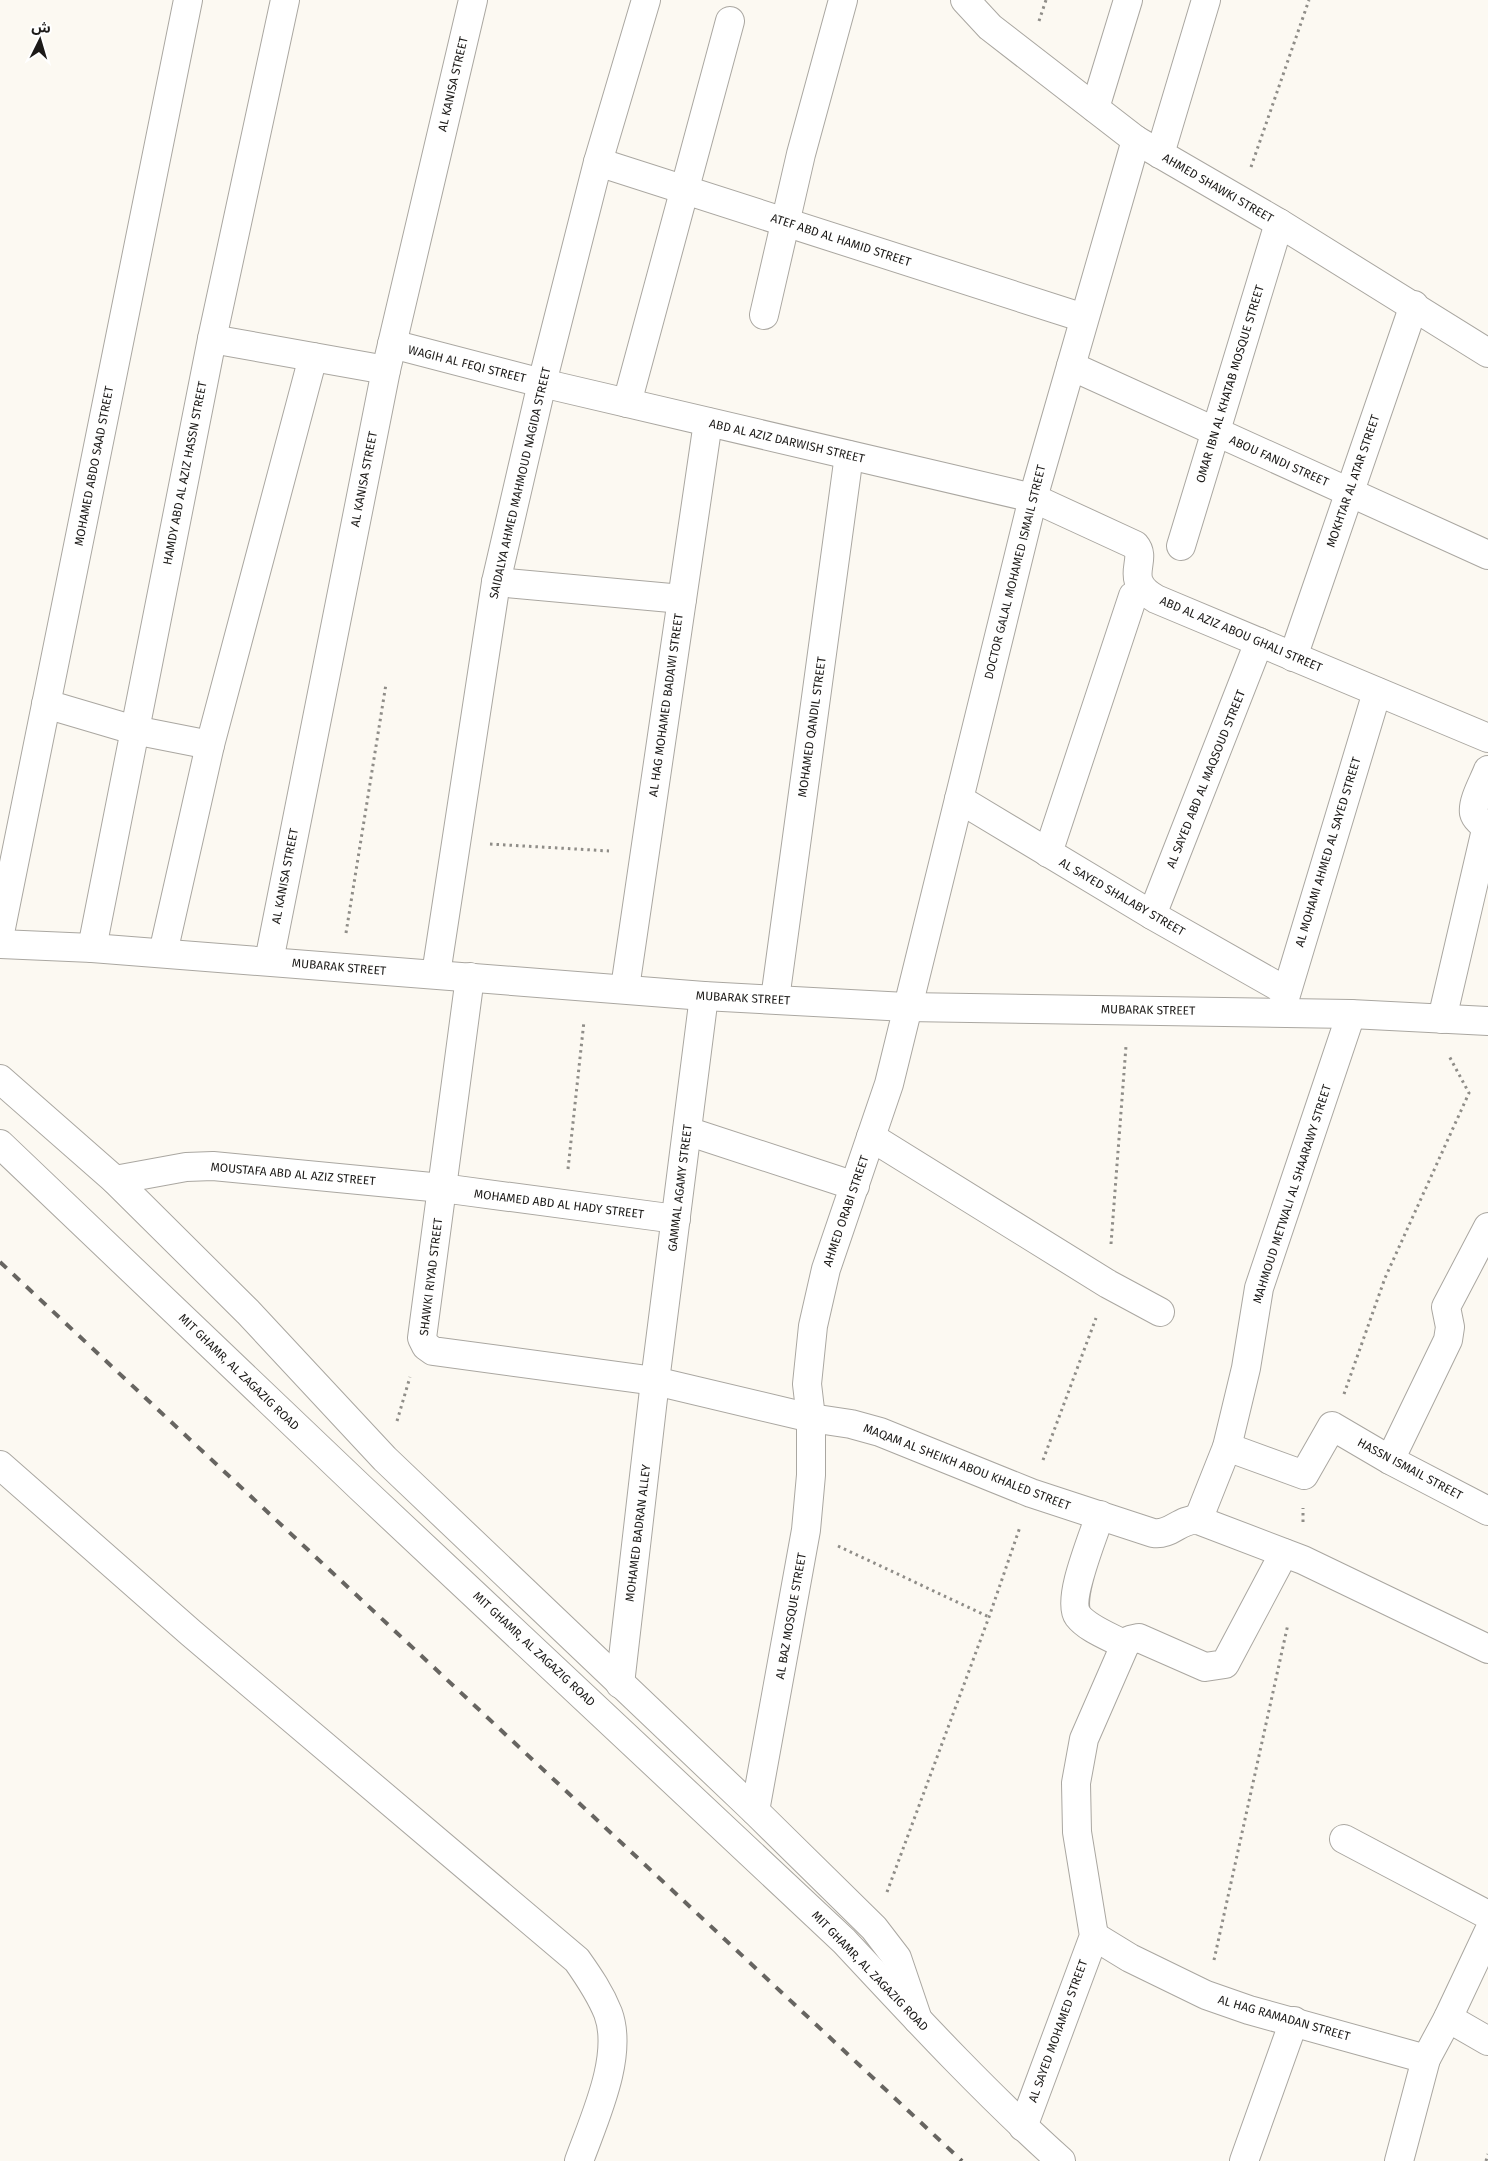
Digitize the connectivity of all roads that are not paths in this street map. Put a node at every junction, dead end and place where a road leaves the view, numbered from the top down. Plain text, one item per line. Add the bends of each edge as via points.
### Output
1 (188, 0) edge
2 (285, 0) edge
3 (473, 0) edge
4 (646, 0) edge
5 (842, 0) edge
6 (965, 0) edge
7 (1128, 0) edge
8 (1206, 0) edge
9 (730, 21) dead end
10 (1095, 108) junction
11 (1136, 140) junction
12 (1160, 154) junction
13 (598, 162) junction
14 (684, 190) junction
15 (785, 222) junction
16 (1279, 223) junction
17 (1414, 305) junction
18 (764, 315) dead end
19 (1084, 318) junction
20 (212, 338) junction
21 (1488, 352) edge
22 (313, 357) junction
23 (389, 357) junction
24 (1071, 366) junction
25 (542, 383) junction
26 (627, 403) junction
27 (708, 422) junction
28 (1214, 432) junction
29 (849, 455) junction
30 (1349, 492) junction
31 (1033, 498) junction
32 (1181, 546) dead end
33 (1488, 555) edge
34 (496, 582) junction
35 (1144, 592) junction
36 (682, 598) junction
37 (1259, 642) junction
38 (1294, 657) junction
39 (1377, 692) junction
40 (46, 704) junction
41 (134, 730) junction
42 (1488, 738) edge
43 (210, 744) junction
44 (1488, 770) edge
45 (959, 799) junction
46 (1048, 853) junction
47 (1152, 915) junction
48 (0, 933) edge
49 (0, 944) edge
50 (92, 948) junction
51 (162, 953) junction
52 (269, 961) junction
53 (436, 974) junction
54 (470, 977) junction
55 (624, 988) junction
56 (704, 996) junction
57 (774, 999) junction
58 (1284, 1002) junction
59 (906, 1008) junction
60 (1350, 1014) junction
61 (1435, 1018) junction
62 (1488, 1021) edge
63 (0, 1079) edge
64 (687, 1131) junction
65 (871, 1137) junction
66 (0, 1144) edge
67 (115, 1180) junction
68 (855, 1186) junction
69 (442, 1188) junction
70 (676, 1219) junction
71 (1488, 1227) edge
72 (1160, 1312) dead end
73 (655, 1381) junction
74 (810, 1418) junction
75 (1227, 1446) junction
76 (1390, 1460) junction
77 (0, 1465) edge
78 (1488, 1511) edge
79 (1100, 1515) junction
80 (1198, 1520) junction
81 (1293, 1556) junction
82 (1124, 1645) junction
83 (1488, 1649) edge
84 (620, 1684) junction
85 (755, 1811) junction
86 (1344, 1839) dead end
87 (1488, 1915) edge
88 (1488, 1933) edge
89 (1094, 1936) junction
90 (1448, 2018) junction
91 (918, 2020) junction
92 (1294, 2021) junction
93 (1488, 2041) edge
94 (1426, 2059) junction
95 (1023, 2127) junction
96 (579, 2161) edge
97 (1061, 2161) edge
98 (1244, 2161) edge
99 (1399, 2161) edge

1 - 40 main road, MOHAMED ABDO SAAD STREET
2 - 20 main road, HAMDY ABD AL AZIZ HASSN STREET
3 - 23 main road, AL KANISA STREET
4 - 13 main road, SAIDALYA AHMED MAHMOUD NAGIDA STREET
5 - 15 main road
6 - 10 main road, AHMED SHAWKI STREET via 990,27
7 - 10 main road
8 - 12 main road
9 - 14 main road
10 - 11 main road, AHMED SHAWKI STREET
11 - 12 main road, AHMED SHAWKI STREET
11 - 19 main road, DOCTOR GALAL MOHAMED ISMAIL STREET
12 - 16 main road, AHMED SHAWKI STREET
13 - 14 main road, ATEF ABD AL HAMID STREET
13 - 25 main road, SAIDALYA AHMED MAHMOUD NAGIDA STREET
14 - 15 main road, ATEF ABD AL HAMID STREET
14 - 26 main road
15 - 18 main road
15 - 19 main road, ATEF ABD AL HAMID STREET
16 - 17 main road, AHMED SHAWKI STREET
16 - 28 main road, OMAR IBN AL KHATAB MOSQUE STREET
17 - 21 main road, AHMED SHAWKI STREET
17 - 30 main road, MOKHTAR AL ATAR STREET
19 - 24 main road, DOCTOR GALAL MOHAMED ISMAIL STREET
20 - 22 main road, WAGIH AL FEQI STREET
20 - 41 main road, HAMDY ABD AL AZIZ HASSN STREET
22 - 23 main road, WAGIH AL FEQI STREET
22 - 43 main road
23 - 25 main road, WAGIH AL FEQI STREET
23 - 52 main road, AL KANISA STREET
24 - 28 main road, ABOU FANDI STREET
24 - 31 main road, DOCTOR GALAL MOHAMED ISMAIL STREET
25 - 26 main road, ABD AL AZIZ DARWISH STREET
25 - 34 main road, SAIDALYA AHMED MAHMOUD NAGIDA STREET
26 - 27 main road, ABD AL AZIZ DARWISH STREET
27 - 29 main road, ABD AL AZIZ DARWISH STREET
27 - 36 main road, AL HAG MOHAMED BADAWI STREET
28 - 30 main road, ABOU FANDI STREET
28 - 32 main road, OMAR IBN AL KHATAB MOSQUE STREET
29 - 31 main road, ABD AL AZIZ DARWISH STREET
29 - 57 main road, MOHAMED QANDIL STREET
30 - 33 main road, ABOU FANDI STREET
30 - 38 main road, MOKHTAR AL ATAR STREET
31 - 35 main road, ABD AL AZIZ ABOU GHALI STREET via 1135,545 1138,579
31 - 45 main road, DOCTOR GALAL MOHAMED ISMAIL STREET
34 - 36 main road
34 - 53 main road, SAIDALYA AHMED MAHMOUD NAGIDA STREET
35 - 37 main road, ABD AL AZIZ ABOU GHALI STREET
35 - 46 main road via 1133,596
36 - 55 main road, AL HAG MOHAMED BADAWI STREET
37 - 38 main road, ABD AL AZIZ ABOU GHALI STREET
37 - 47 main road, AL SAYED ABD AL MAQSOUD STREET
38 - 39 main road, ABD AL AZIZ ABOU GHALI STREET
39 - 42 main road, ABD AL AZIZ ABOU GHALI STREET
39 - 58 main road, AL MOHAMI AHMED AL SAYED STREET
40 - 41 main road
40 - 48 main road, MOHAMED ABDO SAAD STREET
41 - 43 main road
41 - 50 main road, HAMDY ABD AL AZIZ HASSN STREET
43 - 51 main road
44 - 61 main road via 1474,809 1485,834
45 - 46 main road, AL SAYED SHALABY STREET
45 - 59 main road, DOCTOR GALAL MOHAMED ISMAIL STREET
46 - 47 main road, AL SAYED SHALABY STREET
47 - 58 main road, AL SAYED SHALABY STREET
49 - 50 main road, MUBARAK STREET
50 - 51 main road, MUBARAK STREET
51 - 52 main road, MUBARAK STREET
52 - 53 main road, MUBARAK STREET
53 - 54 main road, MUBARAK STREET
54 - 55 main road, MUBARAK STREET
54 - 69 main road, SHAWKI RIYAD STREET
55 - 56 main road, MUBARAK STREET
56 - 57 main road, MUBARAK STREET
56 - 64 main road, GAMMAL AGAMY STREET
57 - 59 main road, MUBARAK STREET
58 - 59 main road, MUBARAK STREET via 1128,1010
58 - 60 main road, MUBARAK STREET
59 - 65 main road, AHMED ORABI STREET via 888,1084
60 - 61 main road, MUBARAK STREET
60 - 75 main road, MAHMOUD METWALI AL SHAARAWY STREET via 1259,1288 1248,1361
61 - 62 main road, MUBARAK STREET
63 - 67 main road
64 - 68 main road
64 - 70 main road, GAMMAL AGAMY STREET
65 - 68 main road, AHMED ORABI STREET
65 - 72 main road via 1108,1284
66 - 91 main road, MIT GHAMR, AL ZAGAZIG ROAD via 370,1497 844,1941
67 - 69 main road, MOUSTAFA ABD AL AZIZ STREET via 186,1167 213,1166
67 - 84 main road via 248,1312 385,1460
68 - 74 main road, AHMED ORABI STREET via 826,1269 813,1326 807,1384
69 - 70 main road, MOHAMED ABD AL HADY STREET
69 - 73 main road, SHAWKI RIYAD STREET via 422,1338 426,1346 433,1351
70 - 73 main road, GAMMAL AGAMY STREET
71 - 76 main road via 1446,1307 1450,1327 1448,1340
73 - 74 main road, MAQAM AL SHEIKH ABOU KHALED STREET
73 - 84 main road, MOHAMED BADRAN ALLEY
74 - 79 main road, MAQAM AL SHEIKH ABOU KHALED STREET via 880,1432 1031,1493
74 - 85 main road, AL BAZ MOSQUE STREET via 811,1474 806,1530
75 - 76 main road, HASSN ISMAIL STREET via 1304,1475 1332,1426
75 - 80 main road, MAHMOUD METWALI AL SHAARAWY STREET
76 - 78 main road, HASSN ISMAIL STREET
77 - 96 main road via 249,1683 577,1960 596,1988 608,2015 613,2041 606,2084
79 - 80 main road, MAQAM AL SHEIKH ABOU KHALED STREET via 1160,1534 1184,1521
79 - 82 main road via 1076,1590 1075,1607 1078,1616
80 - 81 main road
81 - 82 main road via 1224,1664 1204,1667 1139,1638
81 - 83 main road
82 - 89 main road via 1084,1739 1076,1783 1077,1832
84 - 85 main road
85 - 91 main road via 874,1928 897,1958
86 - 87 main road
88 - 90 main road
89 - 92 main road, AL HAG RAMADAN STREET via 1130,1958 1206,1994 1249,2010
89 - 95 main road, AL SAYED MOHAMED STREET
90 - 93 main road
90 - 94 main road
91 - 95 main road, MIT GHAMR, AL ZAGAZIG ROAD
92 - 94 main road, AL HAG RAMADAN STREET
92 - 98 main road
94 - 99 main road
95 - 97 main road, MIT GHAMR, AL ZAGAZIG ROAD

